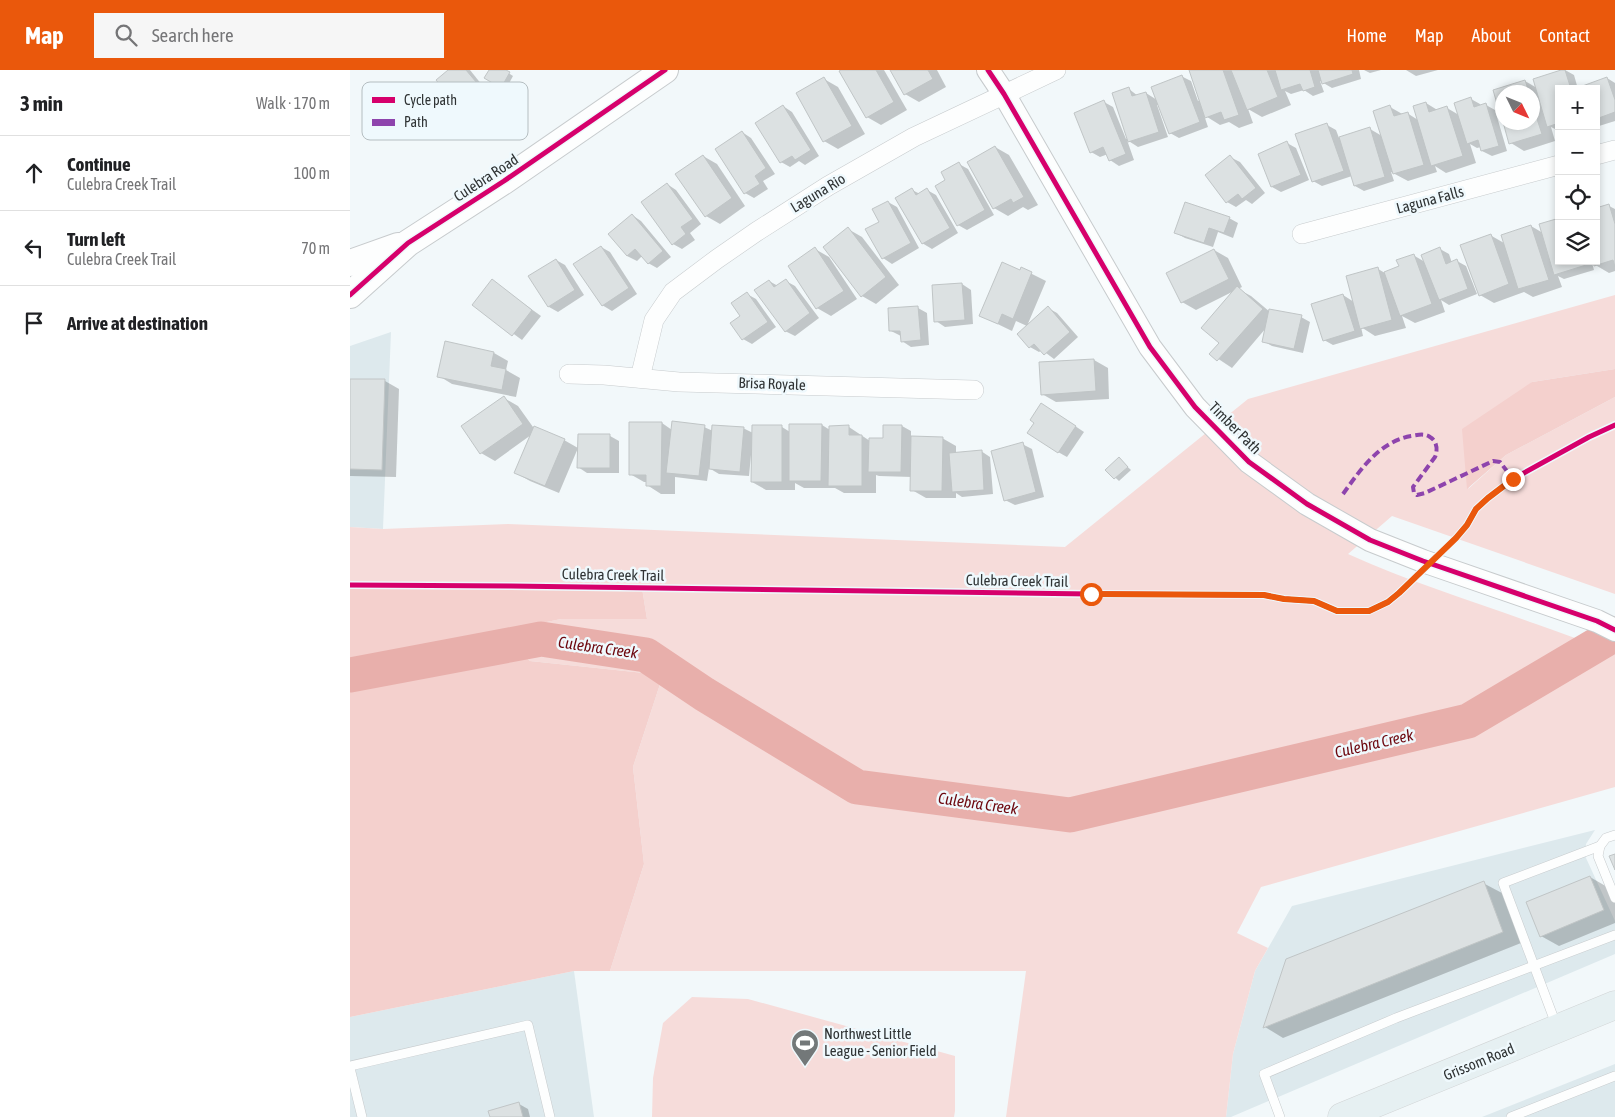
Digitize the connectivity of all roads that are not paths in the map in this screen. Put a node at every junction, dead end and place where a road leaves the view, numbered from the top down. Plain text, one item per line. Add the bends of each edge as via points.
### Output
1 (665, 70) edge
2 (988, 70) edge
3 (1056, 70) edge
4 (1004, 94) junction
5 (1615, 150) edge
6 (1600, 154) edge
7 (1555, 166) edge
8 (1302, 234) dead end
9 (408, 243) junction
10 (350, 263) edge
11 (350, 295) edge
12 (569, 374) dead end
13 (640, 378) junction
14 (974, 390) dead end
15 (1615, 630) edge
16 (1615, 836) edge
17 (1600, 846) junction
18 (1615, 898) edge
19 (1615, 936) edge
20 (1535, 966) junction
21 (1615, 1005) edge
22 (1558, 1030) junction
23 (350, 1067) edge
24 (1615, 1076) edge
25 (362, 1117) edge
26 (550, 1117) edge
27 (1280, 1117) edge
28 (1342, 1117) edge
29 (1511, 1117) edge

1 - 9 main road, Culebra Road
2 - 4 street, Timber Path
3 - 4 street, Laguna Rio
4 - 13 street, Laguna Rio via 914,137 828,186 756,232 674,292 654,320
4 - 15 street, Timber Path via 1150,348 1195,407 1248,462 1308,504 1370,540
5 - 6 street
7 - 8 street, Laguna Falls
9 - 10 main road, Culebra Road
9 - 11 main road, Culebra Road
12 - 13 street, Brisa Royale
13 - 14 street, Brisa Royale via 679,382
16 - 17 lane via 1606,838
17 - 18 lane via 1598,856
17 - 20 lane via 1503,883
19 - 20 lane
20 - 22 lane
20 - 27 lane via 1396,1018 1264,1074
21 - 22 main road, Grissom Road
22 - 28 main road, Grissom Road
23 - 25 lane
23 - 26 lane via 528,1025
24 - 29 lane

